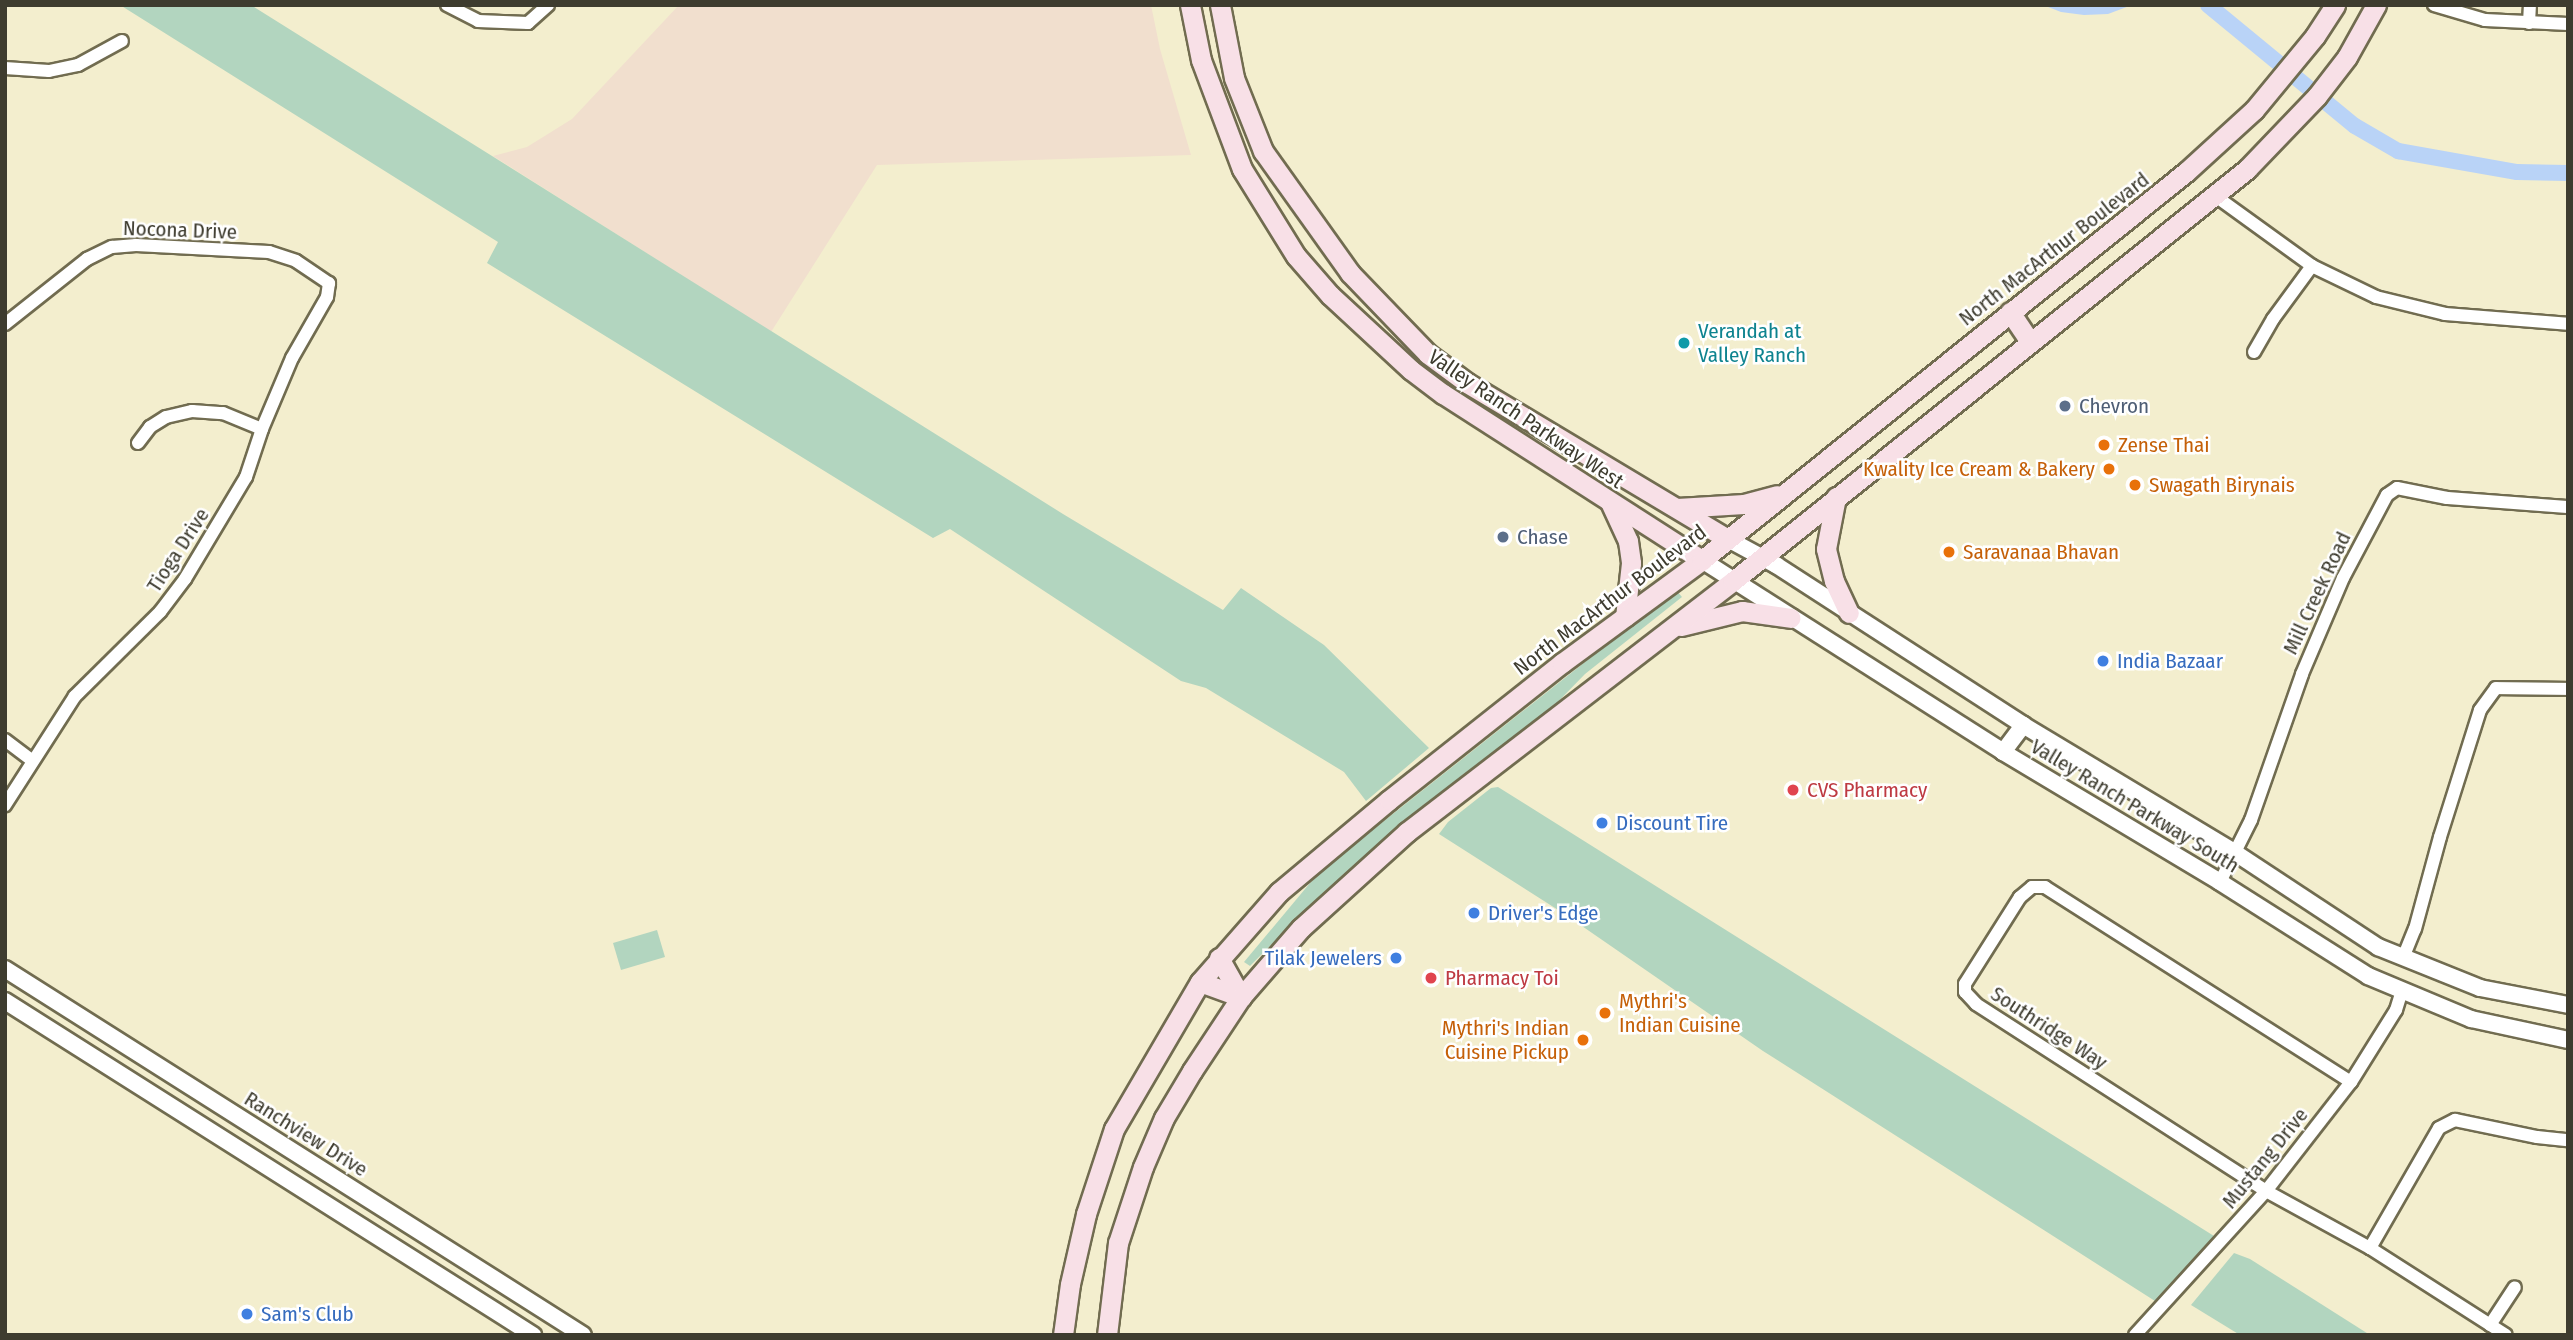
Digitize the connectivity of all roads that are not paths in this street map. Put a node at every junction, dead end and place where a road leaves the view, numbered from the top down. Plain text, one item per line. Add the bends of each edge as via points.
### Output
1 (447, 5) edge
2 (548, 5) edge
3 (1191, 5) edge
4 (2335, 5) edge
5 (2376, 5) edge
6 (2434, 5) edge
7 (2530, 5) edge
8 (1221, 14) edge
9 (2529, 23) junction
10 (2568, 24) edge
11 (1195, 28) junction
12 (122, 41) dead end
13 (5, 68) edge
14 (2214, 195) junction
15 (2312, 266) junction
16 (329, 283) joint
17 (2010, 312) junction
18 (1391, 315) junction
19 (5, 324) edge
20 (2568, 324) edge
21 (1371, 333) junction
22 (2030, 341) junction
23 (2254, 352) dead end
24 (261, 429) junction
25 (138, 443) dead end
26 (1785, 493) junction
27 (1836, 497) junction
28 (1609, 501) junction
29 (2568, 507) edge
30 (1677, 508) junction
31 (1728, 538) junction
32 (1761, 556) junction
33 (1702, 560) junction
34 (1733, 581) junction
35 (1849, 613) junction
36 (1625, 617) junction
37 (1791, 618) junction
38 (1670, 629) junction
39 (2568, 689) edge
40 (2022, 725) junction
41 (5, 740) edge
42 (2003, 752) junction
43 (32, 760) junction
44 (5, 805) edge
45 (2234, 852) junction
46 (2220, 881) junction
47 (1219, 958) junction
48 (2403, 958) junction
49 (5, 969) edge
50 (1200, 982) junction
51 (32, 985) junction
52 (2402, 990) junction
53 (1241, 997) junction
54 (10, 1004) edge
55 (2568, 1005) edge
56 (2568, 1040) edge
57 (2351, 1082) junction
58 (2568, 1140) edge
59 (2266, 1191) junction
60 (2370, 1248) junction
61 (2515, 1287) dead end
62 (2490, 1325) junction
63 (533, 1335) edge
64 (583, 1335) edge
65 (1063, 1335) edge
66 (1107, 1335) edge
67 (2135, 1335) edge
68 (2506, 1335) edge

1 - 2 street via 478,21 528,23
3 - 11 main road, Valley Ranch Parkway West
4 - 17 main road, North MacArthur Boulevard via 2254,110 2081,259
5 - 14 main road via 2347,57 2279,138
6 - 9 street via 2484,20
7 - 9 street
8 - 11 main road
8 - 18 main road, Valley Ranch Parkway West via 1234,78 1263,151 1350,273
9 - 10 street
11 - 21 main road, Valley Ranch Parkway West via 1224,127 1255,194 1296,256
12 - 13 street via 78,65 49,71
14 - 15 street
14 - 22 main road
15 - 20 street via 2376,297 2445,314
15 - 23 street
16 - 19 street, Nocona Drive via 296,261 269,252 112,247 87,259
16 - 24 street, Tioga Drive via 327,297 292,358
17 - 22 main road
17 - 26 main road, North MacArthur Boulevard
18 - 21 main road
18 - 30 main road, Valley Ranch Parkway West via 1428,354 1467,383
21 - 28 main road, Valley Ranch Parkway West via 1443,394
22 - 27 main road
24 - 25 street via 223,413 192,411 166,417 150,427
24 - 43 street, Tioga Drive via 246,477 186,579 160,612 75,696
26 - 30 main road via 1744,504
26 - 31 main road, North MacArthur Boulevard
27 - 32 main road
27 - 35 main road via 1826,549
28 - 33 main road, Valley Ranch Parkway West
28 - 36 main road via 1628,541 1632,563
29 - 45 street, Mill Creek Road via 2447,499 2397,488 2387,495 2343,578 2302,674 2251,820
30 - 31 main road, Valley Ranch Parkway West
31 - 32 street, Valley Ranch Parkway South
31 - 33 main road, North MacArthur Boulevard
32 - 34 main road
32 - 35 street, Valley Ranch Parkway South
33 - 34 street, Valley Ranch Parkway South
33 - 36 main road, North MacArthur Boulevard
34 - 37 street, Valley Ranch Parkway South
34 - 38 main road
35 - 40 street, Valley Ranch Parkway South
36 - 47 main road, North MacArthur Boulevard via 1356,826 1279,892
37 - 38 main road via 1742,611
37 - 42 street, Valley Ranch Parkway South
38 - 53 main road via 1380,855 1301,928
39 - 48 street via 2496,688 2480,710
40 - 42 street
40 - 45 street, Valley Ranch Parkway South
41 - 43 street
42 - 46 street, Valley Ranch Parkway South
43 - 44 street, Tioga Drive
45 - 46 street, Mill Creek Road
45 - 48 street, Valley Ranch Parkway South via 2378,947
46 - 52 street, Valley Ranch Parkway South via 2368,975
47 - 50 main road, North MacArthur Boulevard
47 - 53 main road
48 - 55 street, Valley Ranch Parkway South via 2480,988
49 - 51 street, Ranchview Drive
50 - 53 main road
50 - 65 main road, North MacArthur Boulevard via 1114,1129 1086,1214
51 - 54 street
51 - 64 street, Ranchview Drive
52 - 56 street, Valley Ranch Parkway South via 2470,1019
52 - 57 street, Mustang Drive via 2396,1010
53 - 66 main road via 1164,1118 1143,1167 1118,1243
54 - 63 street
57 - 59 street, Mustang Drive
57 - 59 street, Southridge Way via 2045,887 2032,887 2020,897 1967,976 1965,992 1970,998
58 - 60 street via 2455,1120 2439,1128
59 - 60 street, Southridge Way
59 - 67 street, Mustang Drive
60 - 62 street, Southridge Way
61 - 62 street
62 - 68 street, Southridge Way

